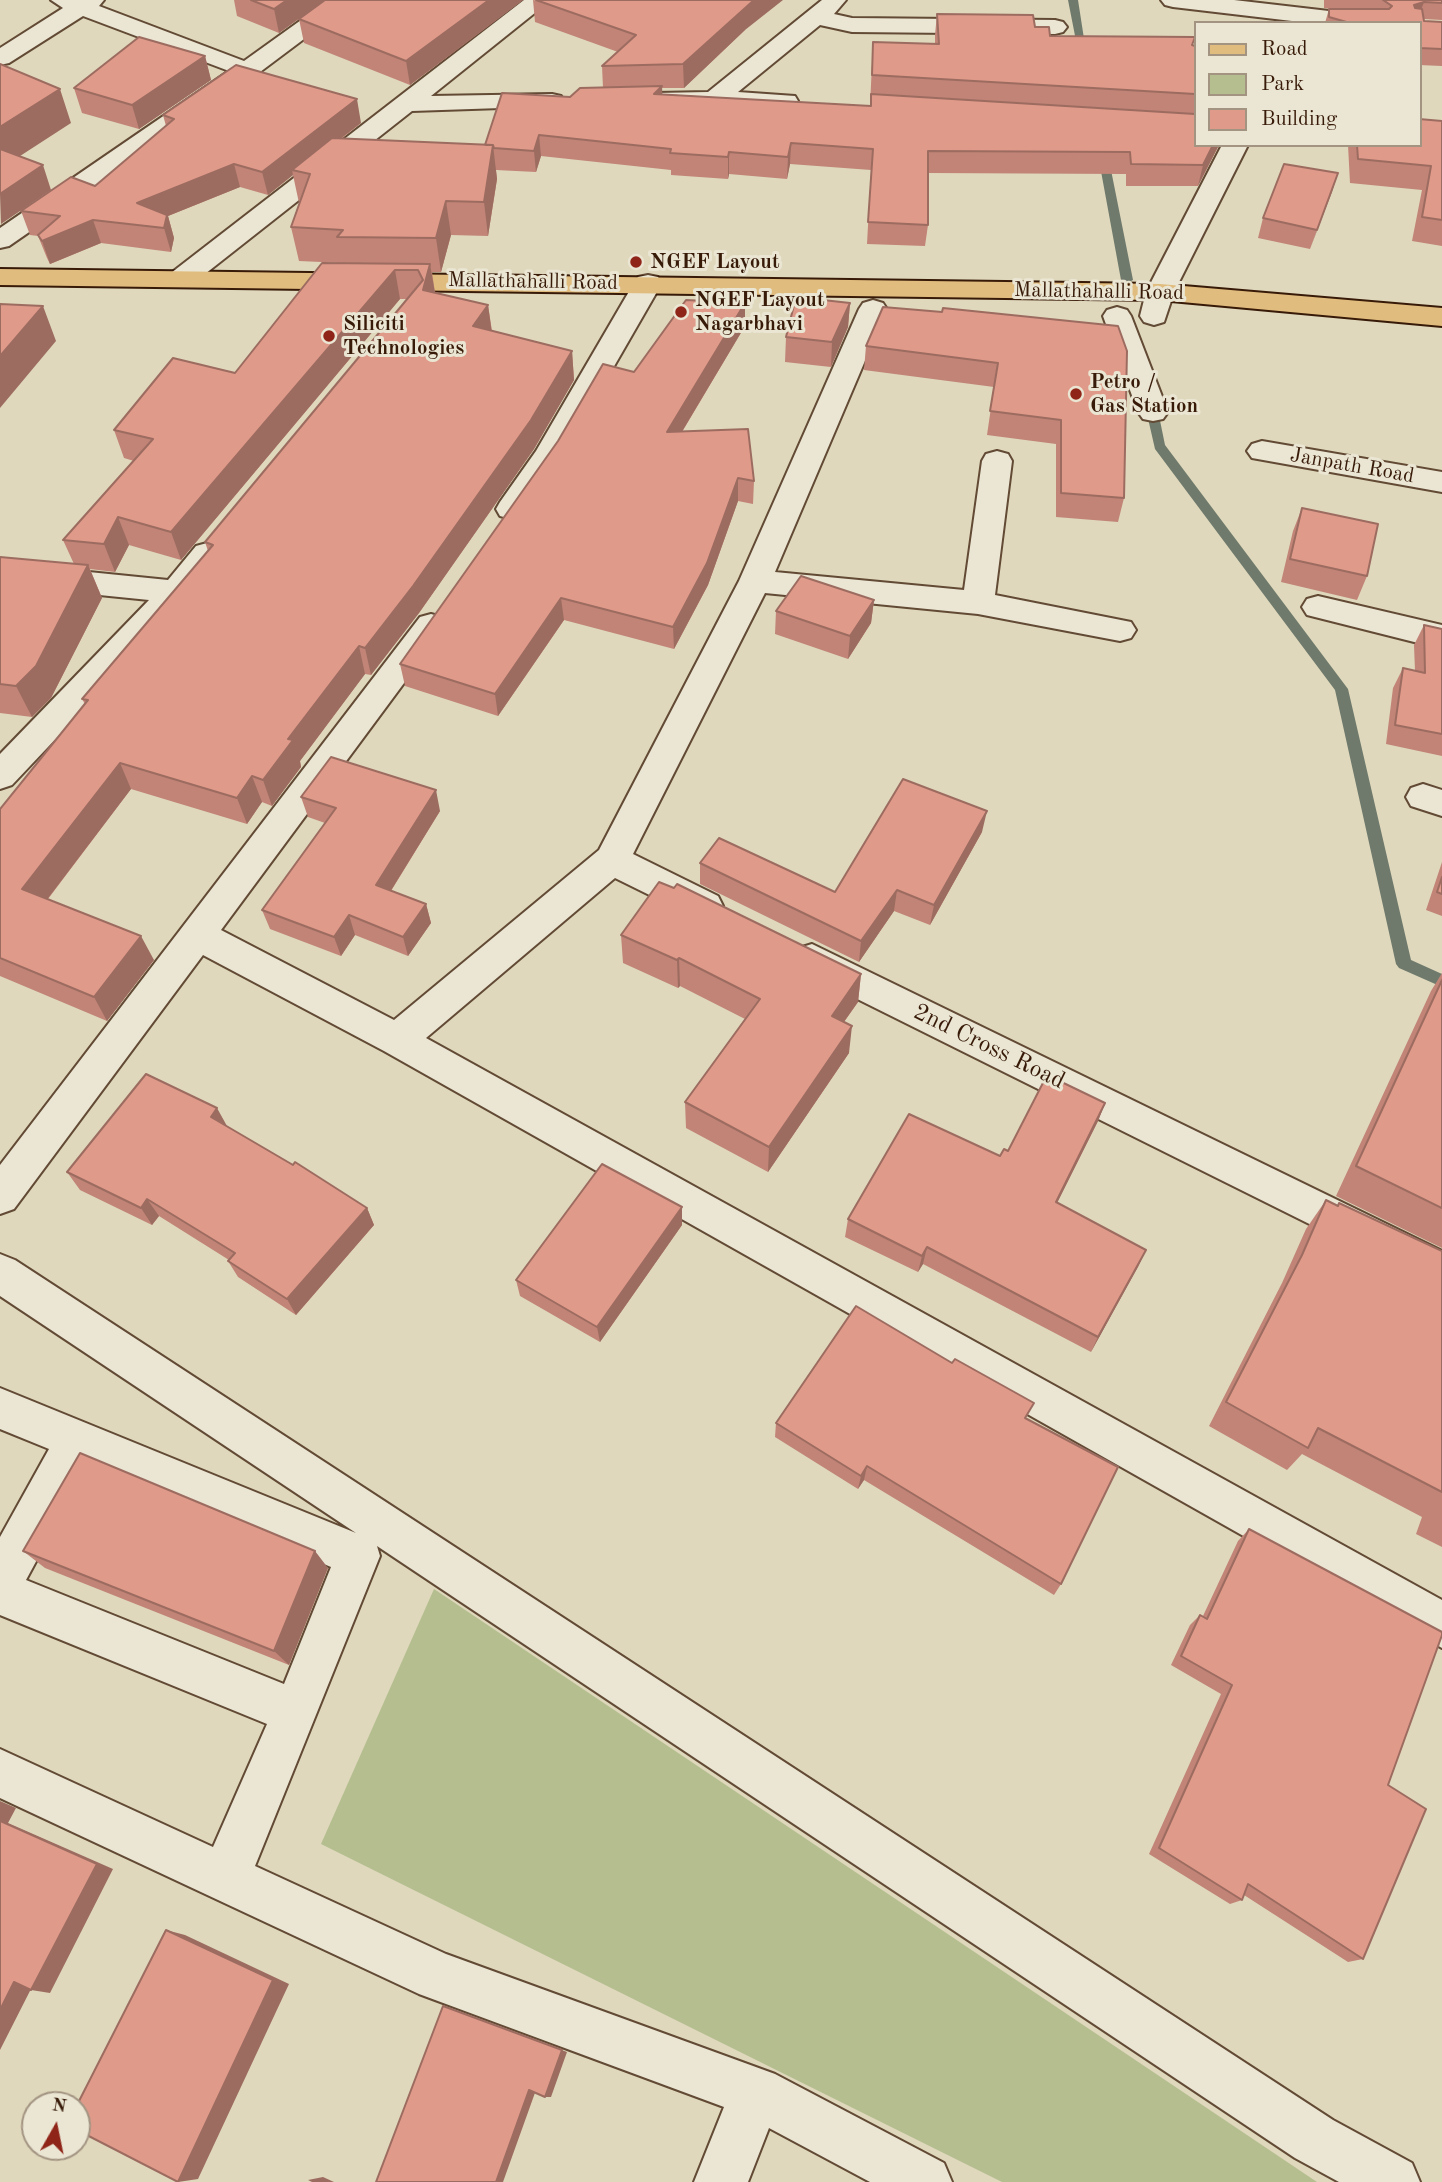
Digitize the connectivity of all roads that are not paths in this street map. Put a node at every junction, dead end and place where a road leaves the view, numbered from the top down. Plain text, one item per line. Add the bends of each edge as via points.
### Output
1 (344, 0) edge
2 (539, 0) edge
3 (836, 0) edge
4 (1172, 0) edge
5 (79, 2) edge
6 (1296, 13) edge
7 (815, 18) junction
8 (1357, 21) edge
9 (1055, 27) dead end
10 (0, 58) edge
11 (247, 70) junction
12 (717, 97) junction
13 (636, 99) edge
14 (581, 100) edge
15 (815, 103) edge
16 (404, 104) junction
17 (1234, 147) edge
18 (0, 240) edge
19 (0, 277) edge
20 (181, 279) junction
21 (642, 294) junction
22 (0, 303) edge
23 (1157, 304) junction
24 (873, 309) junction
25 (1117, 316) junction
26 (1442, 317) edge
27 (1442, 340) edge
28 (1153, 412) dead end
29 (1262, 451) dead end
30 (997, 461) dead end
31 (1442, 482) edge
32 (228, 528) edge
33 (494, 533) edge
34 (0, 574) edge
35 (755, 581) junction
36 (176, 592) junction
37 (448, 601) edge
38 (978, 603) junction
39 (1318, 607) dead end
40 (1120, 629) dead end
41 (1442, 637) edge
42 (5, 762) edge
43 (612, 860) junction
44 (736, 921) edge
45 (197, 935) junction
46 (786, 946) edge
47 (397, 1040) junction
48 (0, 1196) edge
49 (1442, 1271) edge
50 (0, 1273) edge
51 (0, 1408) edge
52 (78, 1440) junction
53 (0, 1581) edge
54 (0, 1592) edge
55 (1442, 1625) edge
56 (296, 1712) junction
57 (0, 1773) edge
58 (225, 1877) junction
59 (755, 2093) junction
60 (721, 2182) edge
61 (925, 2182) edge
62 (1393, 2182) edge

1 - 11 street
2 - 16 street
3 - 7 street
4 - 6 street
5 - 10 street
5 - 11 street
6 - 8 street
7 - 9 street via 852,25
7 - 12 street
11 - 18 street
12 - 13 street
12 - 15 street
14 - 16 street
16 - 20 street
17 - 23 street
19 - 20 main road, Mallathahalli Road
20 - 21 main road, Mallathahalli Road
21 - 22 main road, Mallathahalli Road via 398,307
21 - 23 main road, Mallathahalli Road
21 - 24 main road, Mallathahalli Road
21 - 33 street via 548,455
23 - 25 main road, Mallathahalli Road
23 - 26 main road, Mallathahalli Road
23 - 27 main road, Mallathahalli Road
24 - 25 main road, Mallathahalli Road
24 - 35 street
25 - 28 street
29 - 31 street, Janpath Road
30 - 38 street
32 - 36 street
34 - 36 street
35 - 38 street
35 - 43 street
36 - 42 street
37 - 45 street
38 - 40 street
39 - 41 street
43 - 44 street
43 - 47 street
45 - 47 street
45 - 48 street
46 - 49 street, 2nd Cross Road
47 - 55 street
50 - 62 street via 1314,2139
51 - 52 street
52 - 53 street
52 - 56 street via 358,1556
54 - 56 street
56 - 58 street
57 - 58 street
58 - 59 street via 437,1976
59 - 60 street
59 - 61 street

